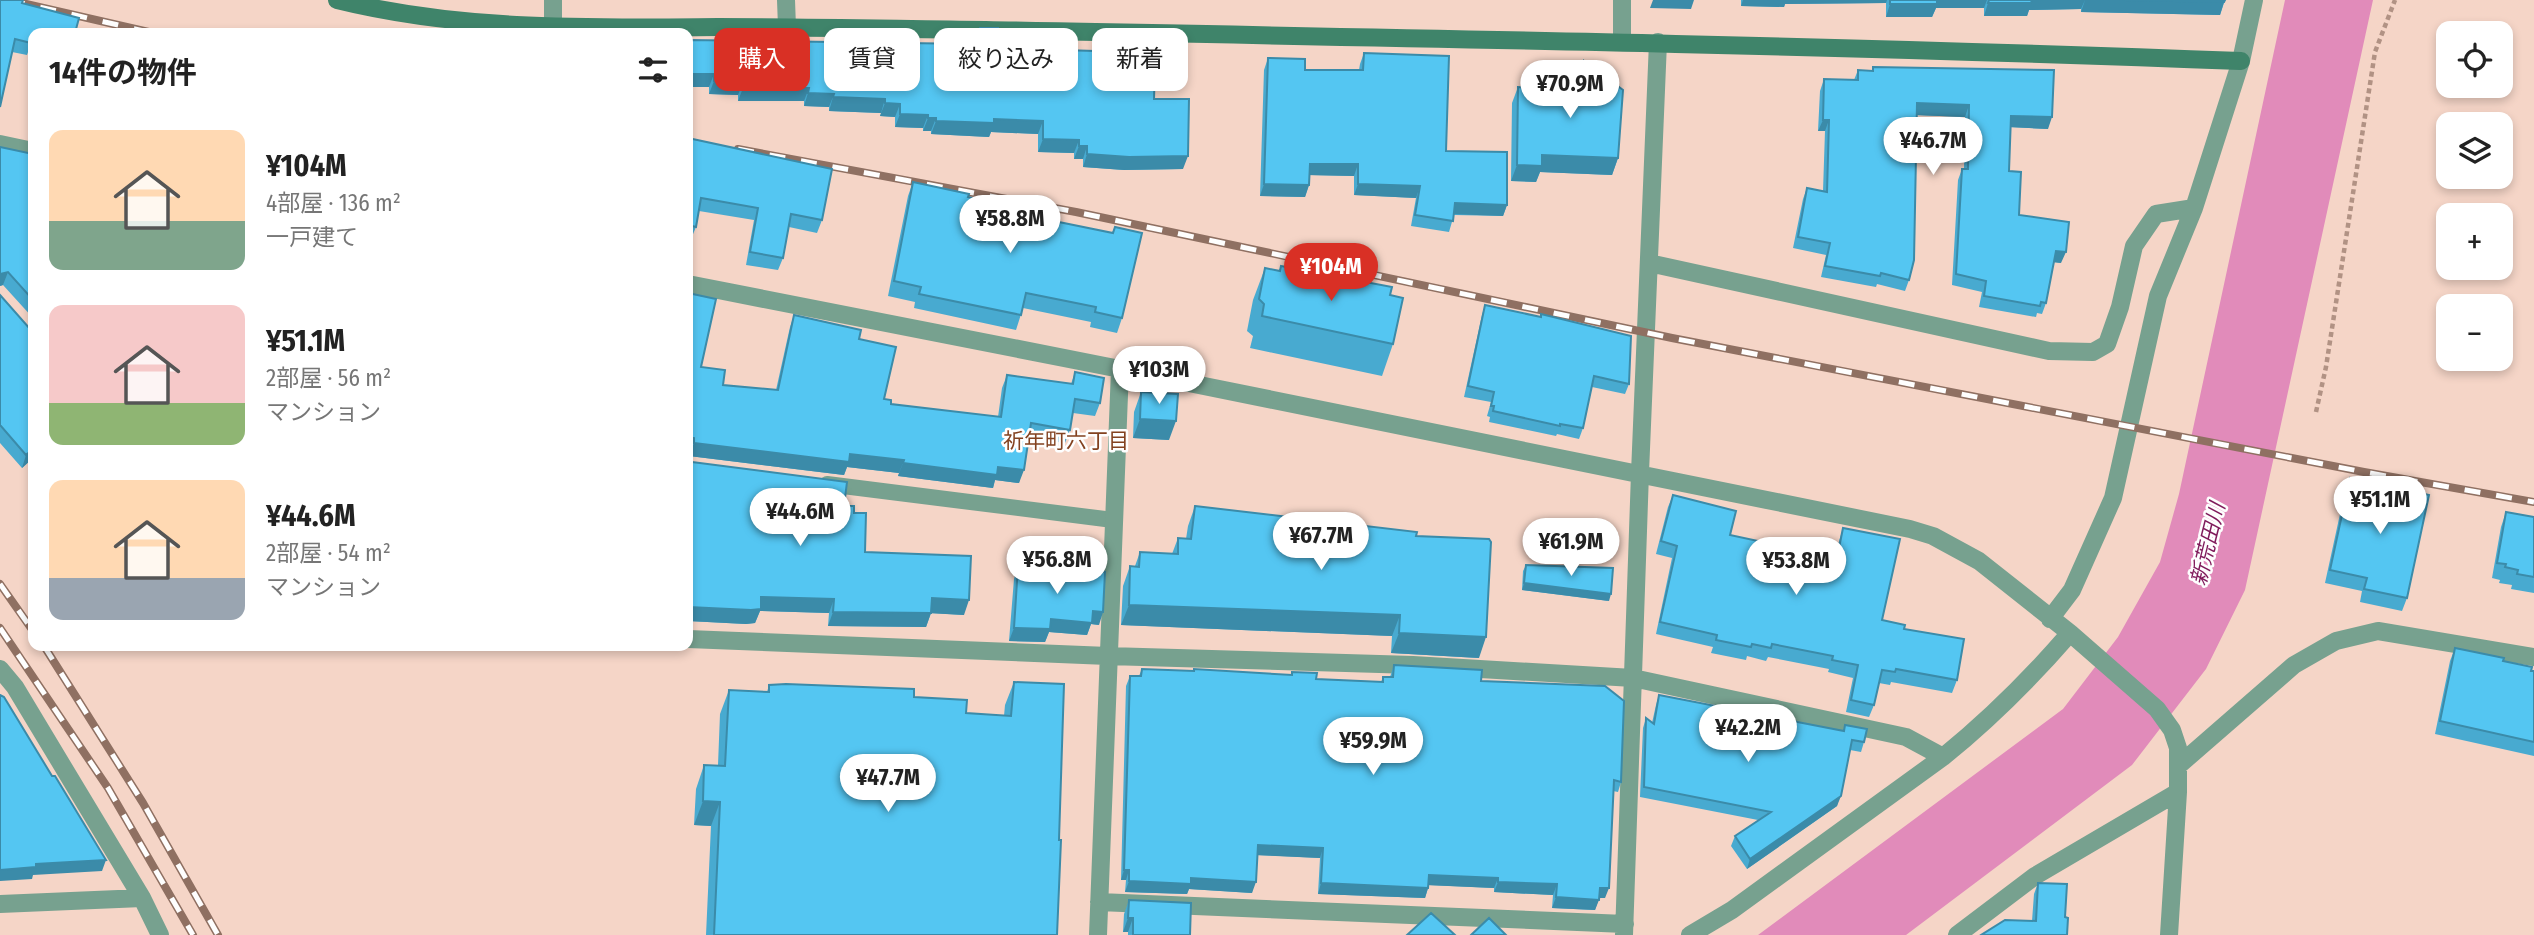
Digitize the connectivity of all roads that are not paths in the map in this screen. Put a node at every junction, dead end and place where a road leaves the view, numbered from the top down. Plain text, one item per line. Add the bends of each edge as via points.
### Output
1 (337, 0) edge
2 (553, 0) edge
3 (786, 0) edge
4 (1622, 0) edge
5 (2254, 0) edge
6 (788, 27) junction
7 (527, 28) edge
8 (554, 28) edge
9 (693, 29) edge
10 (1622, 41) junction
11 (1658, 42) junction
12 (2241, 61) junction
13 (0, 144) edge
14 (28, 149) edge
15 (2194, 208) junction
16 (1649, 263) junction
17 (693, 285) edge
18 (1120, 369) junction
19 (1640, 473) junction
20 (811, 482) edge
21 (1113, 520) junction
22 (2050, 619) junction
23 (2070, 633) junction
24 (693, 639) edge
25 (1108, 656) junction
26 (2534, 657) edge
27 (0, 669) edge
28 (1633, 678) junction
29 (8, 688) edge
30 (1942, 757) junction
31 (2178, 757) junction
32 (2178, 792) junction
33 (142, 898) junction
34 (1099, 902) junction
35 (0, 904) edge
36 (1624, 929) edge
37 (160, 935) edge
38 (1098, 935) edge
39 (1690, 935) edge
40 (1957, 935) edge
41 (2169, 935) edge

1 - 7 street
2 - 8 street
3 - 6 street
4 - 10 street
5 - 12 street
6 - 9 street
6 - 10 street
10 - 11 street
11 - 12 street
11 - 16 street
12 - 15 street
13 - 14 street
15 - 16 street via 2156,215 2141,236 2134,246 2108,344 2092,352 2049,351
15 - 22 street via 2158,296 2113,498 2072,590
16 - 19 street
17 - 18 street
18 - 19 street
18 - 21 street
19 - 22 street via 1933,536 1979,561
19 - 28 street
20 - 21 lane
21 - 25 street
22 - 23 street
23 - 30 street via 2027,683
23 - 31 street via 2157,709 2172,730
24 - 25 street
25 - 28 street
25 - 34 street
26 - 31 street via 2378,631 2336,641 2294,666
27 - 29 street
28 - 30 street via 1906,737
28 - 36 street
29 - 33 street
30 - 39 street via 1732,910
31 - 32 street
32 - 40 street via 2035,876
32 - 41 street
33 - 35 street
33 - 37 street
34 - 36 street
34 - 38 street

